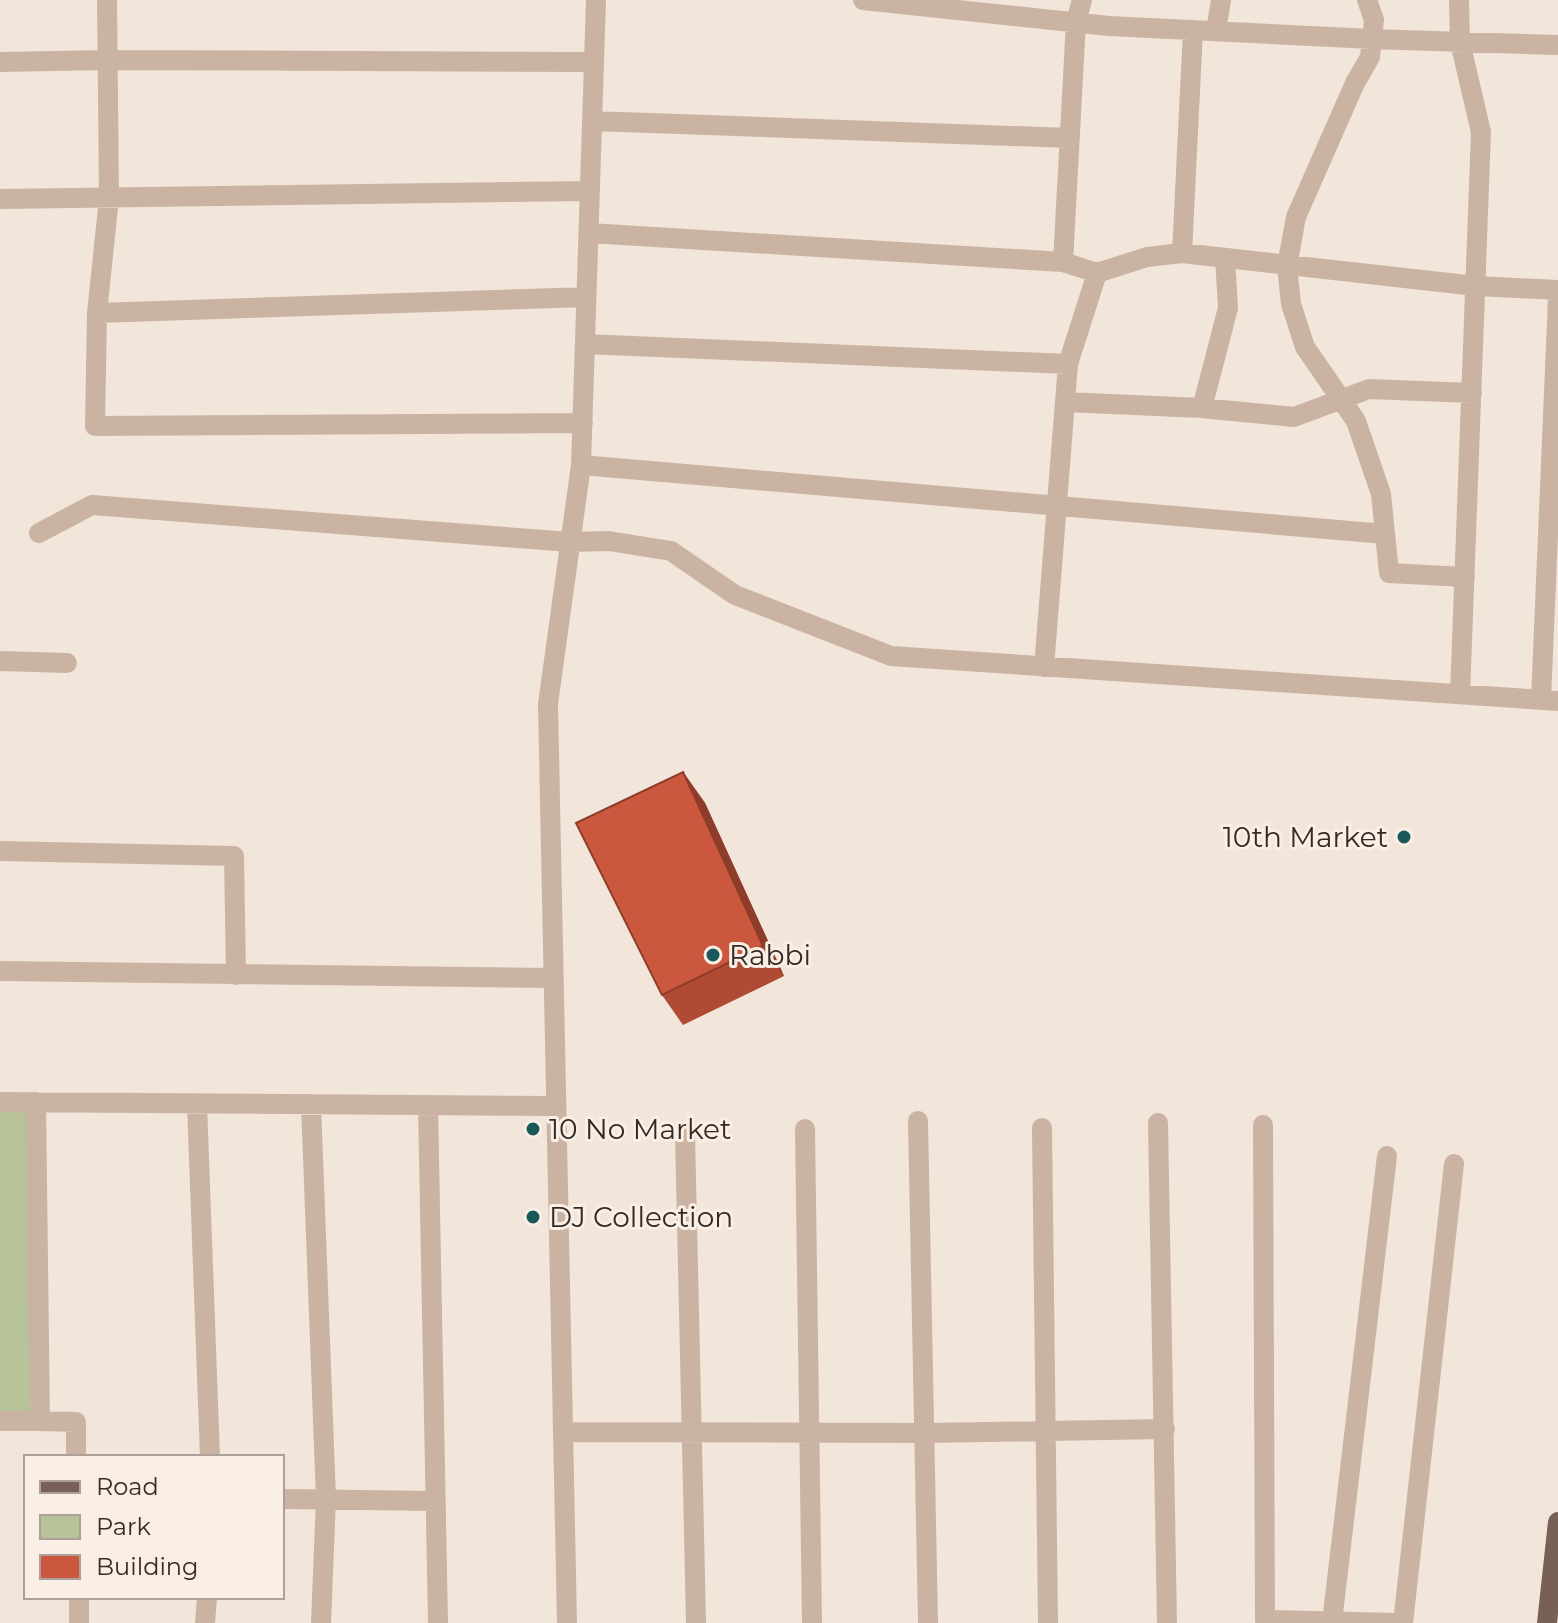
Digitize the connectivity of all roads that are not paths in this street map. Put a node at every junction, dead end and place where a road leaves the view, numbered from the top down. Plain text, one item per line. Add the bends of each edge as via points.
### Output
1 (107, 0) edge
2 (596, 0) edge
3 (863, 0) edge
4 (1082, 0) edge
5 (1221, 0) edge
6 (1367, 0) edge
7 (1459, 0) edge
8 (959, 5) edge
9 (1076, 22) junction
10 (1193, 30) junction
11 (1216, 31) junction
12 (1372, 39) junction
13 (1460, 42) junction
14 (1558, 45) edge
15 (109, 60) junction
16 (0, 62) edge
17 (594, 62) junction
18 (593, 121) junction
19 (1070, 138) junction
20 (590, 191) junction
21 (109, 198) junction
22 (0, 199) edge
23 (589, 233) junction
24 (1182, 253) junction
25 (1225, 258) junction
26 (1063, 262) junction
27 (1287, 266) junction
28 (1097, 273) junction
29 (1476, 286) junction
30 (1558, 290) edge
31 (586, 297) junction
32 (1558, 298) edge
33 (97, 313) junction
34 (585, 344) junction
35 (1068, 364) junction
36 (1472, 393) junction
37 (1343, 401) junction
38 (1065, 402) junction
39 (1202, 408) junction
40 (583, 423) junction
41 (581, 465) junction
42 (1057, 505) junction
43 (39, 533) dead end
44 (1385, 534) junction
45 (570, 542) junction
46 (1465, 577) junction
47 (0, 661) edge
48 (67, 663) dead end
49 (1044, 667) junction
50 (1460, 695) junction
51 (1550, 701) edge
52 (0, 851) edge
53 (0, 971) edge
54 (236, 975) junction
55 (552, 978) junction
56 (0, 1102) edge
57 (36, 1102) junction
58 (197, 1104) junction
59 (311, 1104) junction
60 (428, 1105) junction
61 (555, 1106) junction
62 (918, 1121) dead end
63 (1158, 1123) dead end
64 (1263, 1125) dead end
65 (1042, 1128) dead end
66 (805, 1129) dead end
67 (685, 1134) dead end
68 (1387, 1156) dead end
69 (1454, 1164) dead end
70 (0, 1421) edge
71 (40, 1421) junction
72 (1165, 1429) junction
73 (809, 1431) junction
74 (1046, 1431) junction
75 (563, 1432) junction
76 (692, 1432) junction
77 (924, 1433) junction
78 (76, 1455) edge
79 (210, 1455) edge
80 (284, 1499) edge
81 (326, 1499) junction
82 (436, 1501) junction
83 (1558, 1522) edge
84 (79, 1599) edge
85 (207, 1599) edge
86 (1332, 1622) edge
87 (79, 1623) edge
88 (205, 1623) edge
89 (321, 1623) edge
90 (438, 1623) edge
91 (567, 1623) edge
92 (696, 1623) edge
93 (812, 1623) edge
94 (928, 1623) edge
95 (1048, 1623) edge
96 (1167, 1623) edge
97 (1396, 1623) edge
98 (1403, 1623) edge
99 (1547, 1623) edge

1 - 15 street
2 - 17 street
3 - 8 street
4 - 9 street
5 - 11 street
6 - 12 street via 1374,20
7 - 13 street
8 - 9 street
9 - 10 street
9 - 19 street
10 - 11 street
10 - 24 street
11 - 12 street
12 - 13 street
12 - 27 street via 1370,57 1296,217
13 - 14 street
13 - 29 street via 1481,132
15 - 16 street
15 - 17 street
15 - 21 street
17 - 18 street
18 - 19 street
18 - 20 street
19 - 26 street
20 - 21 street
20 - 23 street
21 - 22 street
21 - 33 street
23 - 26 street
23 - 31 street
24 - 25 street
24 - 28 street via 1147,257
25 - 27 street
25 - 39 street via 1228,308
26 - 28 street
27 - 29 street
27 - 37 street via 1291,304 1305,347
28 - 35 street
29 - 30 street
29 - 36 street
31 - 33 street
31 - 34 street
32 - 51 street
33 - 40 street via 95,426
34 - 35 street
34 - 40 street
35 - 38 street
36 - 37 street via 1369,389
36 - 46 street
37 - 39 street via 1294,417
37 - 44 street via 1356,421 1381,494
38 - 39 street
38 - 42 street
40 - 41 street
41 - 42 street
41 - 45 street
42 - 44 street
42 - 49 street
43 - 45 street via 92,505
44 - 46 street via 1389,573
45 - 49 street via 609,541 671,551 735,595 891,656
45 - 55 street via 548,704
46 - 50 street
47 - 48 street
49 - 50 street
50 - 51 street
52 - 54 street via 234,856
53 - 54 street
54 - 55 street
55 - 61 street
56 - 57 street
57 - 58 street
57 - 71 street
58 - 59 street
58 - 79 street
59 - 60 street
59 - 81 street
60 - 61 street
60 - 82 street
61 - 75 street
62 - 77 street
63 - 72 street
64 - 86 street via 1265,1620
65 - 74 street
66 - 73 street
67 - 76 street
68 - 86 street
69 - 98 street
70 - 71 street
71 - 78 street via 76,1422
72 - 74 street
72 - 96 street
73 - 76 street
73 - 77 street
73 - 93 street
74 - 77 street
74 - 95 street
75 - 76 street
75 - 91 street
76 - 92 street
77 - 94 street
80 - 81 street
81 - 82 street
81 - 89 street
82 - 90 street
83 - 99 main road
84 - 87 street
85 - 88 street
86 - 97 street

